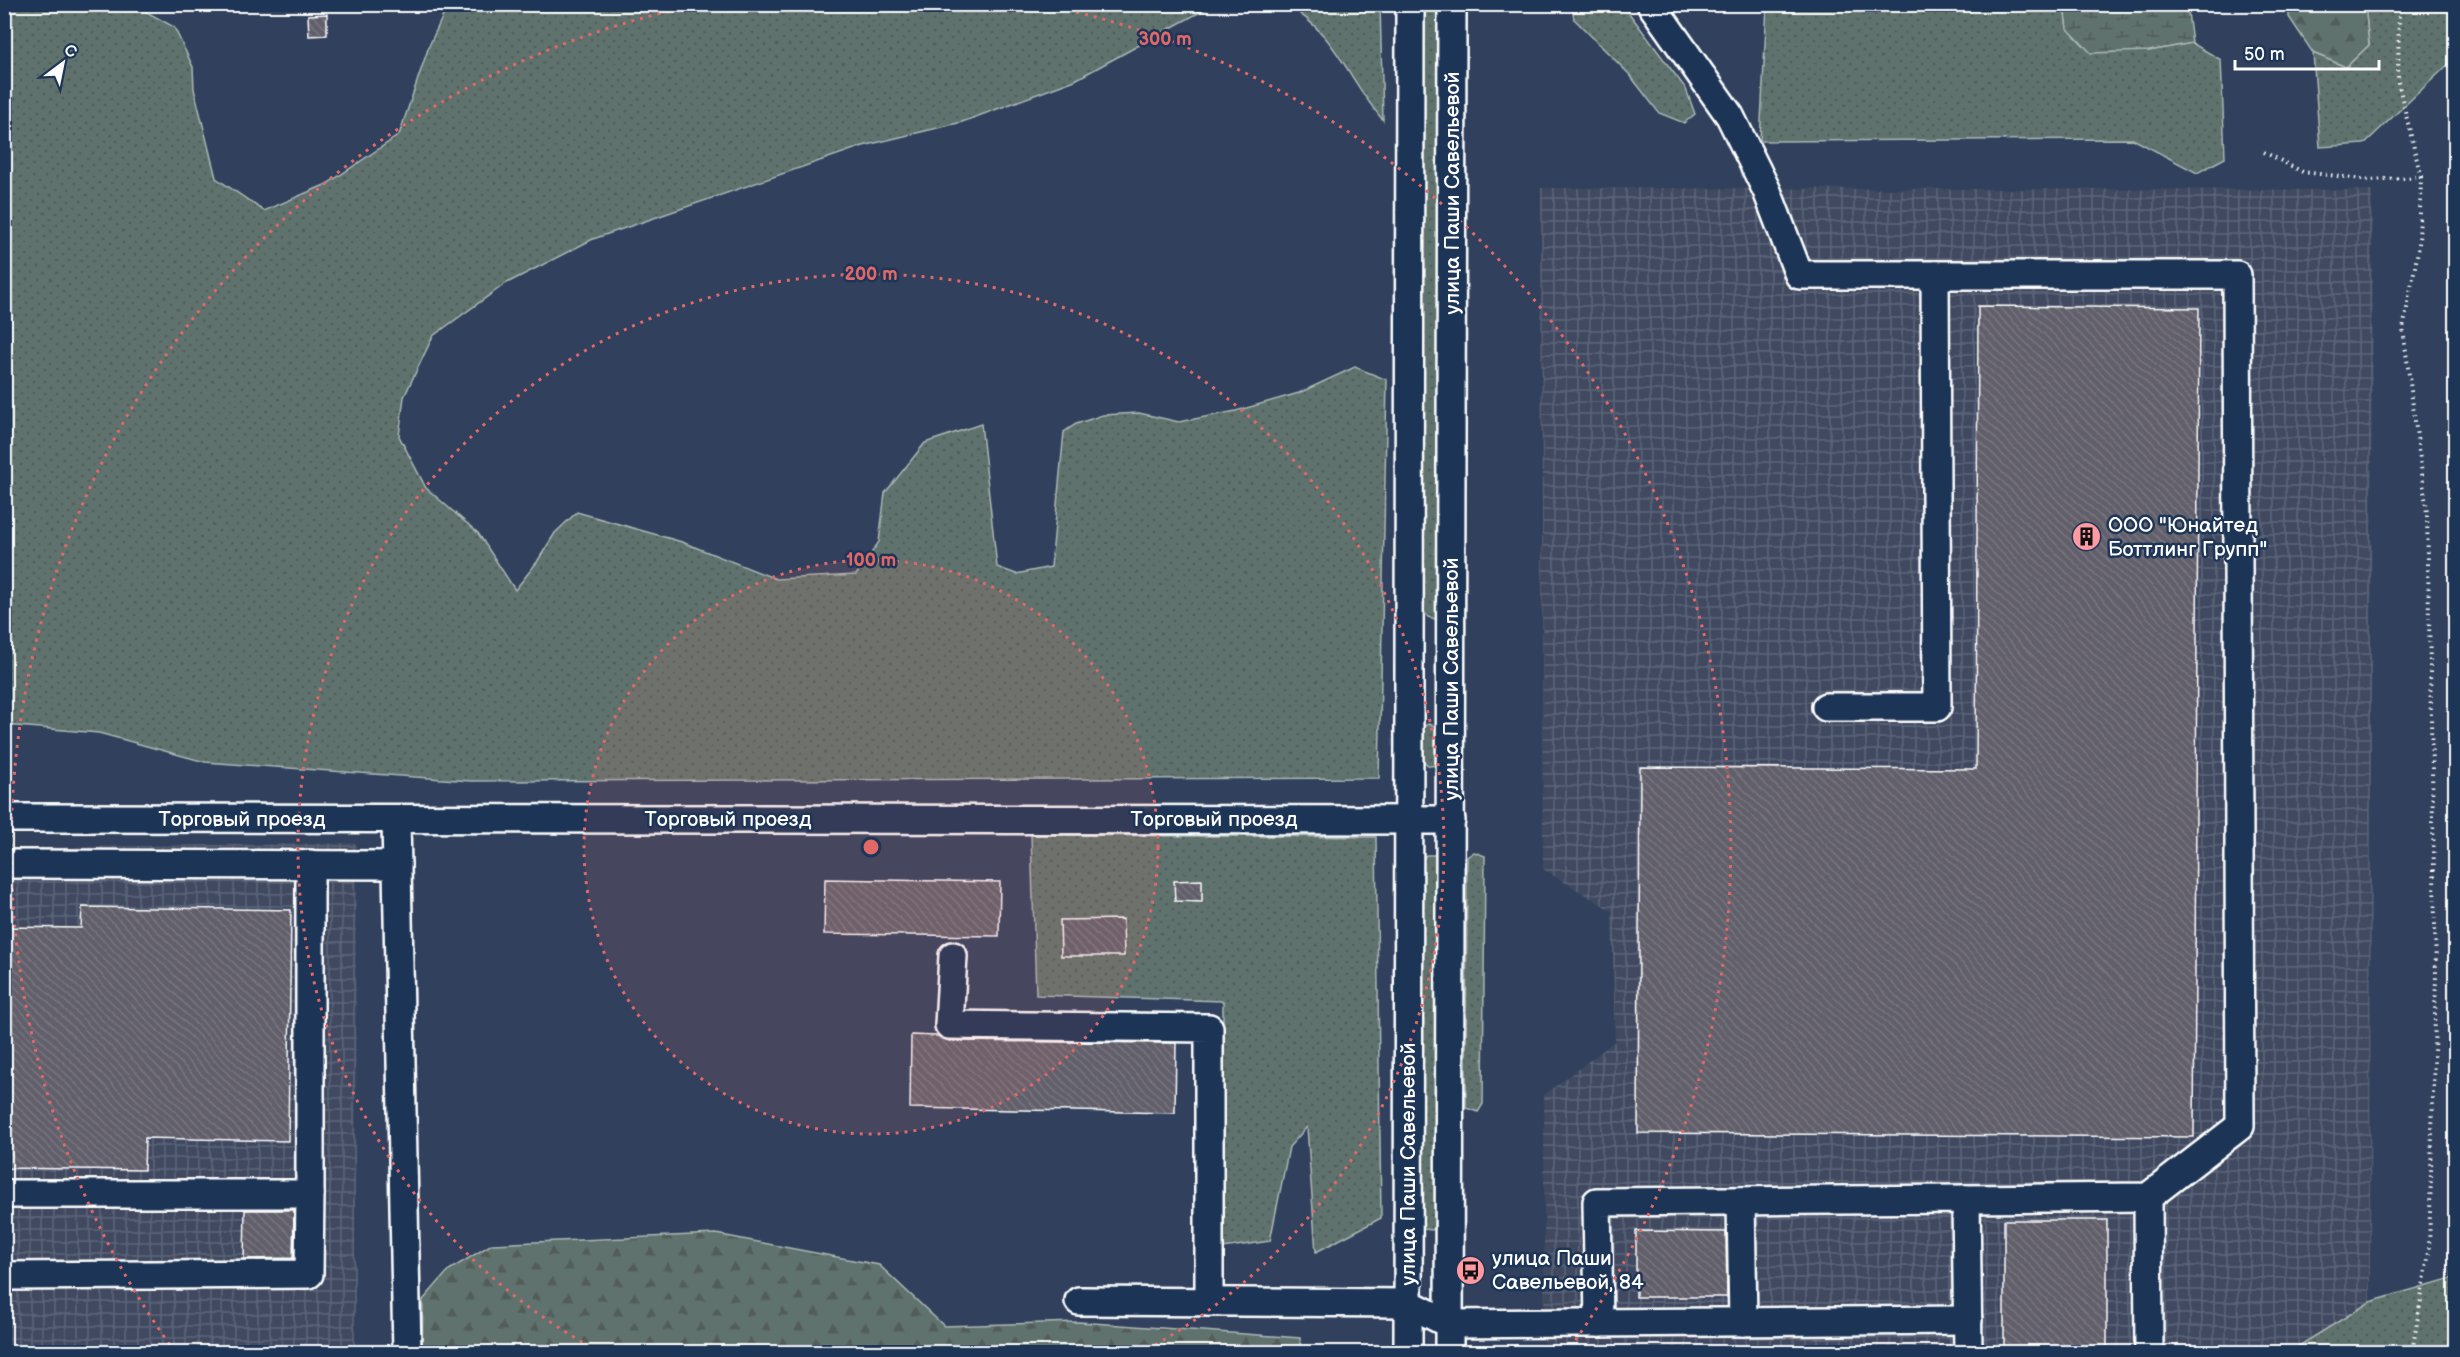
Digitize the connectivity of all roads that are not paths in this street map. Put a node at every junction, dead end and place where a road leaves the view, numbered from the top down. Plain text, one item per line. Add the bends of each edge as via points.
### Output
1 (1410, 4) edge
2 (1452, 4) edge
3 (1651, 4) edge
4 (1935, 275) junction
5 (1826, 707) dead end
6 (4, 818) edge
7 (1409, 819) junction
8 (396, 820) junction
9 (1451, 820) junction
10 (4, 864) edge
11 (310, 864) junction
12 (397, 865) junction
13 (953, 956) dead end
14 (4, 1194) edge
15 (310, 1194) junction
16 (2148, 1197) junction
17 (1966, 1199) junction
18 (1741, 1201) junction
19 (4, 1276) edge
20 (1079, 1301) dead end
21 (1209, 1302) junction
22 (1408, 1303) junction
23 (1968, 1320) junction
24 (1743, 1322) junction
25 (1599, 1323) junction
26 (1449, 1324) junction
27 (407, 1353) edge
28 (1408, 1353) edge
29 (1449, 1353) edge
30 (1968, 1353) edge
31 (2149, 1353) edge

1 - 7 street, улица Паши Савельевой
2 - 9 street, улица Паши Савельевой
3 - 4 street via 1730,116 1767,191 1799,275
4 - 5 street via 1936,707
4 - 16 street via 2237,274 2240,1126
6 - 8 street, Торговый проезд
7 - 8 street, Торговый проезд
7 - 9 street, Торговый проезд
7 - 22 street, улица Паши Савельевой
8 - 12 street
9 - 26 street, улица Паши Савельевой
10 - 11 street
11 - 12 street
11 - 15 street
12 - 27 street
13 - 21 street via 949,1024 1209,1028
14 - 15 street
15 - 19 street via 309,1274
16 - 17 street
16 - 31 street
17 - 18 street
17 - 23 street
18 - 24 street
18 - 25 street via 1597,1202
20 - 21 street
21 - 22 street
22 - 26 street
22 - 28 street, улица Паши Савельевой
23 - 24 street
23 - 30 street
24 - 25 street
25 - 26 street
26 - 29 street, улица Паши Савельевой

